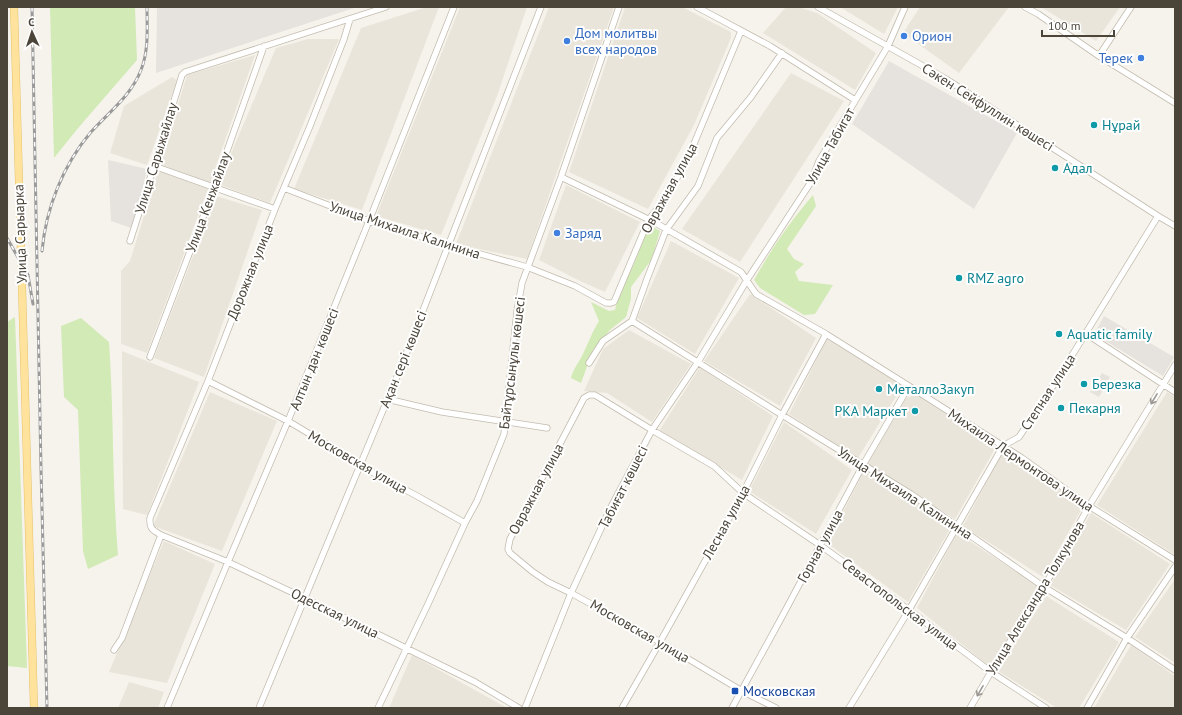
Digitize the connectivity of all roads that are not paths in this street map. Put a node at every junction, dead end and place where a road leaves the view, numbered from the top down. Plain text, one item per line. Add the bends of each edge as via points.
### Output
1 (14, 7) edge
2 (386, 7) edge
3 (454, 7) edge
4 (541, 7) edge
5 (619, 7) edge
6 (697, 7) edge
7 (818, 7) edge
8 (905, 7) edge
9 (1025, 7) edge
10 (1131, 7) edge
11 (350, 19) junction
12 (741, 31) junction
13 (264, 46) junction
14 (888, 46) junction
15 (782, 53) junction
16 (1100, 56) junction
17 (855, 100) junction
18 (1175, 103) edge
19 (154, 166) junction
20 (561, 177) junction
21 (214, 188) junction
22 (284, 188) junction
23 (275, 209) junction
24 (1158, 216) junction
25 (649, 220) junction
26 (369, 221) junction
27 (1175, 226) edge
28 (666, 230) junction
29 (130, 241) dead end
30 (448, 245) junction
31 (527, 267) junction
32 (747, 280) junction
33 (632, 321) junction
34 (1085, 333) junction
35 (826, 334) junction
36 (150, 357) dead end
37 (698, 362) junction
38 (589, 364) dead end
39 (1175, 365) edge
40 (208, 381) junction
41 (1163, 385) junction
42 (910, 386) junction
43 (1175, 392) edge
44 (595, 395) joint
45 (387, 399) junction
46 (782, 415) junction
47 (288, 421) junction
48 (506, 422) junction
49 (547, 428) dead end
50 (652, 430) junction
51 (1003, 446) junction
52 (360, 464) junction
53 (863, 465) junction
54 (743, 493) junction
55 (1089, 506) junction
56 (465, 523) junction
57 (149, 524) joint
58 (957, 526) junction
59 (161, 535) junction
60 (820, 545) junction
61 (508, 549) joint
62 (1175, 560) edge
63 (228, 562) junction
64 (1175, 567) edge
65 (1044, 587) junction
66 (571, 592) junction
67 (304, 598) junction
68 (909, 610) junction
69 (1127, 638) junction
70 (660, 642) junction
71 (406, 649) junction
72 (114, 650) dead end
73 (1175, 670) edge
74 (991, 672) junction
75 (742, 691) junction
76 (34, 708) edge
77 (167, 708) edge
78 (259, 708) edge
79 (378, 708) edge
80 (519, 708) edge
81 (525, 708) edge
82 (622, 708) edge
83 (732, 708) edge
84 (776, 708) edge
85 (849, 708) edge
86 (970, 708) edge
87 (1046, 708) edge
88 (1087, 708) edge

1 - 76 main road, Улица Сарыарка
2 - 11 street
3 - 26 street, Алтын дән көшесі
4 - 30 street, Ақан сері көшесі
5 - 20 street, Байтұрсынұлы көшесі
6 - 12 street
7 - 14 street, Сәкен Сейфуллин көшесі
8 - 14 street, Улица Табигат
9 - 16 street
10 - 16 street
11 - 13 street
11 - 22 street, Дорожная улица
12 - 15 street
12 - 25 street, Овражная улица via 691,150 666,199
13 - 19 street, Улица Сарыжайлау via 189,70 182,75
13 - 21 street, Улица Кенжайлау
14 - 17 street, Улица Табигат
14 - 24 street, Сәкен Сейфуллин көшесі via 946,79
15 - 17 street
15 - 28 street, Овражная улица via 751,97 717,138 698,186
16 - 18 street
17 - 32 street, Улица Табигат via 819,161 811,182
19 - 21 street
19 - 29 street, Улица Сарыжайлау
20 - 25 street, Михаила Лермонтова улица
20 - 31 street, Байтұрсынұлы көшесі
21 - 23 street
21 - 36 street, Улица Кенжайлау
22 - 23 street, Дорожная улица
22 - 26 street, Улица Михаила Калинина
23 - 40 street, Дорожная улица
24 - 27 street, Сәкен Сейфуллин көшесі
24 - 34 street, Степная улица
25 - 28 street, Михаила Лермонтова улица
25 - 31 street, Овражная улица via 611,304
26 - 30 street, Улица Михаила Калинина
26 - 47 street, Алтын дән көшесі
28 - 32 street, Михаила Лермонтова улица via 741,272
28 - 33 street, Овражная улица
30 - 31 street, Улица Михаила Калинина
30 - 45 street, Ақан сері көшесі
31 - 48 street, Байтұрсынұлы көшесі via 517,310
32 - 35 street, Михаила Лермонтова улица via 756,294
32 - 37 street, Табиғат көшесі
33 - 37 street, Улица Михаила Калинина
33 - 38 street via 603,341
34 - 41 street
34 - 51 street, Степная улица via 1019,437
35 - 42 street, Михаила Лермонтова улица
35 - 46 street, Лесная улица
37 - 46 street, Улица Михаила Калинина
37 - 50 street, Табиғат көшесі
39 - 41 street, Улица Александра Толкунова
40 - 47 street, Московская улица
40 - 57 street, Дорожная улица
41 - 43 street
41 -> 55 street, Улица Александра Толкунова
42 - 51 street, Михаила Лермонтова улица
42 - 53 street, Горная улица
44 - 50 street, Севастопольская улица
44 - 61 street, Овражная улица via 584,398 510,539
45 - 48 street via 442,412
45 - 52 street, Ақан сері көшесі
46 - 53 street, Улица Михаила Калинина
46 - 54 street, Лесная улица
47 - 52 street, Московская улица
47 - 63 street, Алтын дән көшесі
48 - 49 street
48 - 56 street, Байтұрсынұлы көшесі via 499,448
50 - 54 street, Севастопольская улица via 714,466
50 - 66 street, Табиғат көшесі
51 - 55 street, Михаила Лермонтова улица
51 - 58 street, Степная улица
52 - 56 street, Московская улица
52 - 67 street, Ақан сері көшесі
53 - 58 street, Улица Михаила Калинина
53 - 60 street, Горная улица
54 - 60 street, Севастопольская улица
54 - 70 street, Лесная улица
55 - 62 street, Михаила Лермонтова улица
55 - 65 street, Улица Александра Толкунова
56 - 71 street, Байтұрсынұлы көшесі
57 - 59 street, Одесская улица via 151,529
58 - 65 street, Улица Михаила Калинина
58 - 68 street, Степная улица
59 - 63 street, Одесская улица
59 - 72 street via 122,638
60 - 68 street, Севастопольская улица
60 - 75 street, Горная улица
61 - 66 street, Московская улица via 510,554 532,572
63 - 67 street, Одесская улица
63 - 77 street, Алтын дән көшесі
64 - 69 street
65 - 69 street, Улица Михаила Калинина
65 - 74 street, Улица Александра Толкунова
66 - 70 street, Московская улица
66 - 81 street, Табиғат көшесі
67 - 71 street, Одесская улица
67 - 78 street, Ақан сері көшесі
68 - 74 street, Севастопольская улица
68 - 85 street, Степная улица
69 - 73 street, Улица Михаила Калинина
69 - 88 street
70 - 75 street, Московская улица
70 - 82 street, Лесная улица
71 - 79 street, Байтұрсынұлы көшесі
71 - 80 street, Одесская улица via 475,682
74 -> 86 street, Улица Александра Толкунова
74 - 87 street, Севастопольская улица
75 - 83 street, Горная улица
75 - 84 street, Московская улица

